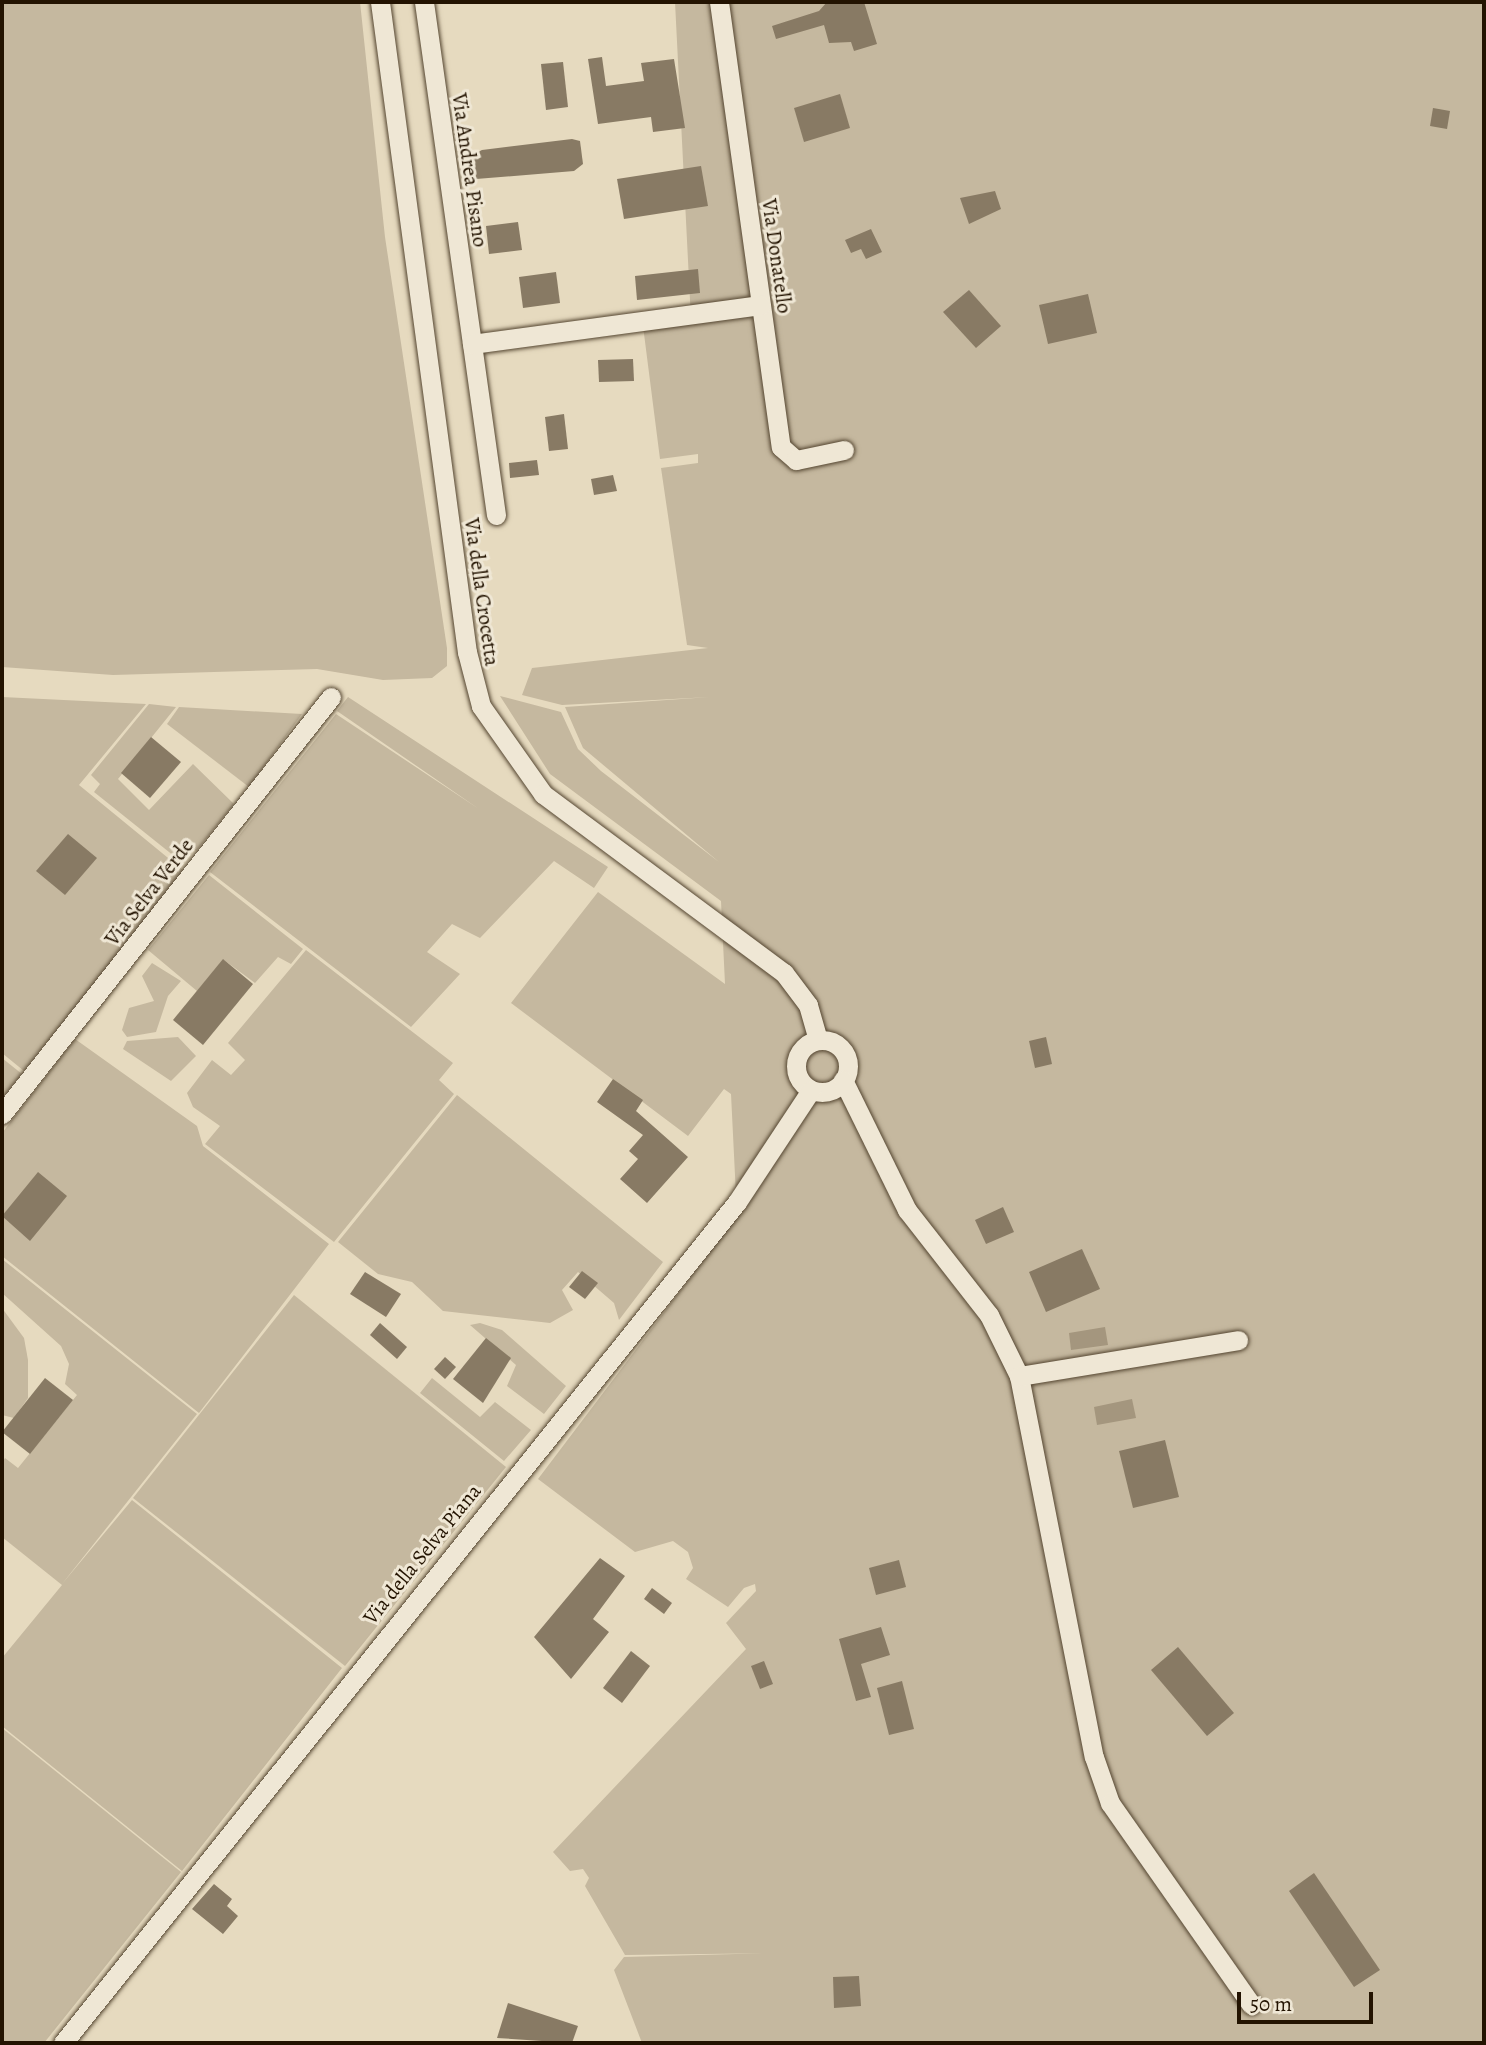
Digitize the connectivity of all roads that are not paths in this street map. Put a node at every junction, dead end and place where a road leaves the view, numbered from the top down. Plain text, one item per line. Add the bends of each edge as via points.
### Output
1 (380, 2) edge
2 (424, 2) edge
3 (719, 2) edge
4 (760, 304) junction
5 (472, 344) junction
6 (844, 450) dead end
7 (496, 515) dead end
8 (331, 697) dead end
9 (818, 1040) junction
10 (843, 1080) junction
11 (811, 1090) junction
12 (2, 1114) edge
13 (1238, 1340) dead end
14 (1019, 1376) junction
15 (1251, 2004) dead end
16 (62, 2043) edge

1 - 9 street, Via della Crocetta via 467,652 481,706 543,794 784,973 807,1005
2 - 5 street, Via Andrea Pisano
3 - 4 street, Via Donatello
4 - 5 street
4 - 6 street, Via Donatello via 784,453 805,460
5 - 7 street, Via Andrea Pisano
8 - 12 street, Via Selva Verde
9 - 10 street via 835,1043 846,1055
9 - 11 street via 803,1047 796,1062 799,1079
10 - 11 street via 829,1091
10 - 14 street via 907,1210 989,1315
11 - 16 street, Via della Selva Piana via 737,1202
13 - 14 street
14 - 15 street via 1102,1781 1128,1834

